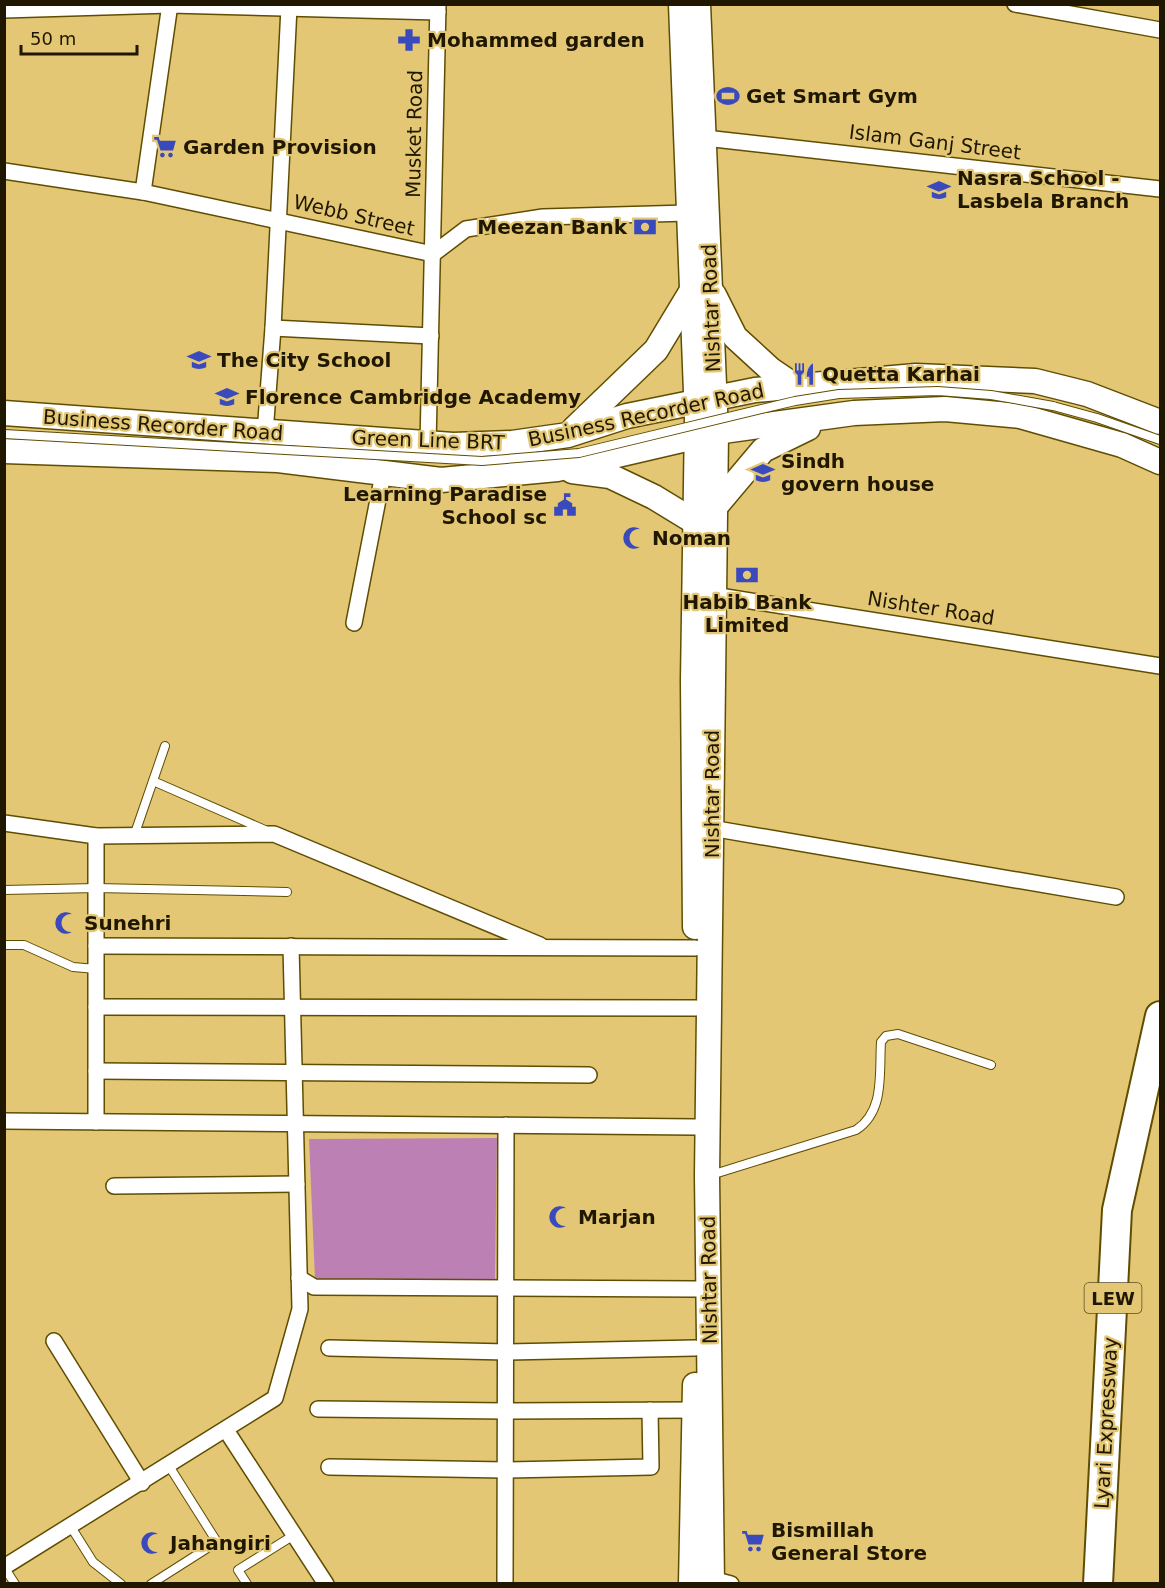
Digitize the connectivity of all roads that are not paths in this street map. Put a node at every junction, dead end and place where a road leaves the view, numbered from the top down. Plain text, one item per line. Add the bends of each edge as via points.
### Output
1 (681, 4) edge
2 (698, 4) edge
3 (1015, 4) edge
4 (170, 5) edge
5 (289, 7) junction
6 (438, 8) edge
7 (4, 10) edge
8 (1161, 30) edge
9 (705, 138) junction
10 (4, 171) edge
11 (1161, 189) edge
12 (143, 192) junction
13 (688, 213) junction
14 (278, 219) junction
15 (433, 254) junction
16 (701, 289) junction
17 (273, 328) junction
18 (431, 336) junction
19 (796, 387) junction
20 (705, 400) junction
21 (4, 413) edge
22 (854, 413) junction
23 (1161, 422) edge
24 (265, 433) junction
25 (4, 434) edge
26 (707, 434) junction
27 (568, 435) junction
28 (1161, 440) edge
29 (428, 444) junction
30 (4, 451) edge
31 (1161, 462) edge
32 (557, 469) junction
33 (383, 474) junction
34 (715, 507) junction
35 (695, 522) junction
36 (704, 593) junction
37 (354, 623) dead end
38 (1161, 666) edge
39 (165, 746) dead end
40 (153, 781) junction
41 (4, 823) edge
42 (703, 826) junction
43 (274, 834) junction
44 (96, 836) junction
45 (134, 836) junction
46 (96, 888) junction
47 (4, 890) edge
48 (287, 892) dead end
49 (1116, 897) dead end
50 (4, 945) edge
51 (96, 946) junction
52 (291, 946) junction
53 (545, 947) junction
54 (695, 948) junction
55 (96, 969) junction
56 (96, 1007) junction
57 (292, 1007) junction
58 (696, 1008) junction
59 (1161, 1016) edge
60 (992, 1065) dead end
61 (96, 1071) junction
62 (295, 1072) junction
63 (589, 1075) dead end
64 (4, 1121) edge
65 (96, 1122) junction
66 (296, 1123) junction
67 (506, 1125) junction
68 (696, 1127) junction
69 (707, 1176) junction
70 (297, 1184) junction
71 (114, 1186) dead end
72 (299, 1278) junction
73 (507, 1287) junction
74 (696, 1289) junction
75 (54, 1341) dead end
76 (329, 1348) dead end
77 (695, 1348) junction
78 (507, 1352) junction
79 (318, 1408) dead end
80 (650, 1410) junction
81 (694, 1410) junction
82 (506, 1411) junction
83 (226, 1430) junction
84 (169, 1466) junction
85 (329, 1467) dead end
86 (506, 1470) junction
87 (142, 1483) junction
88 (70, 1527) junction
89 (294, 1535) junction
90 (4, 1567) edge
91 (711, 1582) edge
92 (15, 1584) edge
93 (121, 1584) edge
94 (151, 1584) edge
95 (247, 1584) edge
96 (326, 1584) edge
97 (505, 1584) edge
98 (1098, 1584) edge

1 - 13 main road, Nishtar Road
2 - 9 main road, Nishtar Road
3 - 8 street
4 - 5 street
4 - 7 street
4 - 12 street
5 - 6 street
5 - 14 street
6 - 15 street, Musket Road
9 - 11 street, Islam Ganj Street
9 - 16 main road, Nishtar Road
10 - 12 street, Webb Street
12 - 14 street, Webb Street
13 - 15 street, Webb Street via 543,217 466,229
13 - 16 main road, Nishtar Road
14 - 15 street, Webb Street
14 - 17 street
15 - 18 street, Musket Road
16 - 19 main road via 735,337
16 - 20 main road, Nishtar Road
16 - 27 main road via 656,350
17 - 18 street
17 - 24 street
18 - 29 street, Musket Road
19 - 20 main road, Business Recorder Road
19 - 23 main road, Business Recorder Road via 916,376 1035,381 1087,394
20 - 26 main road, Nishtar Road
20 - 27 main road, Business Recorder Road via 627,416
21 - 24 main road, Business Recorder Road
22 - 26 main road, Business Recorder Road
22 - 31 main road, Business Recorder Road via 945,409 1020,416 1122,445
22 - 34 main road via 798,431 763,450
24 - 29 main road, Business Recorder Road
25 - 28 lane, Green Line BRT, bridge via 511,460 579,453 817,397 916,390 1022,400 1097,418
26 - 32 main road, Business Recorder Road
26 - 34 main road, Nishtar Road
26 - 35 main road, Nishtar Road
27 - 29 main road, Business Recorder Road via 512,442
30 - 33 main road, Business Recorder Road via 278,460
32 - 33 main road, Business Recorder Road via 441,480
32 - 35 main road via 610,476
33 - 37 street
34 - 36 main road, Nishtar Road
35 - 36 main road, Nishtar Road
36 - 38 street, Nishter Road
36 - 42 main road, Nishtar Road
39 - 40 lane
40 - 43 lane
40 - 45 lane
41 - 44 street
42 - 49 street
42 - 54 main road, Nishtar Road
42 - 69 main road, Nishtar Road
43 - 45 street
43 - 53 street
44 - 45 street
44 - 46 street
46 - 47 lane
46 - 48 lane
46 - 51 street
50 - 55 lane via 24,945 73,967
51 - 52 street
51 - 55 street
52 - 53 street
52 - 57 street
53 - 54 street
54 - 58 main road, Nishtar Road
55 - 56 street
56 - 57 street
56 - 61 street
57 - 58 street
57 - 62 street
58 - 68 main road, Nishtar Road
59 - 98 highway, Lyari Expressway / LEW via 1117,1210
60 - 69 lane via 898,1034 886,1036 881,1042 877,1105 866,1123 856,1130
61 - 62 street
61 - 65 street
62 - 63 street
62 - 66 street
64 - 65 street
65 - 66 street
66 - 67 street
66 - 70 street
67 - 68 street
67 - 73 street
68 - 74 main road, Nishtar Road
69 - 91 main road, Nishtar Road
70 - 71 street
70 - 72 street
72 - 73 street via 314,1287
72 - 83 street via 300,1309 275,1398
73 - 74 street
73 - 78 street
74 - 77 main road, Nishtar Road
75 - 87 street
76 - 78 street
77 - 78 street
77 - 81 main road, Nishtar Road
78 - 82 street
79 - 82 street
80 - 81 street
80 - 82 street
80 - 86 street via 651,1467
81 - 91 main road, Nishtar Road
82 - 86 street
83 - 84 street
83 - 89 street
84 - 87 street
84 - 94 lane via 217,1542
85 - 86 street
86 - 97 street
87 - 88 street
88 - 90 street
88 - 93 lane via 93,1562
89 - 95 lane via 238,1570
89 - 96 street
90 - 92 lane

